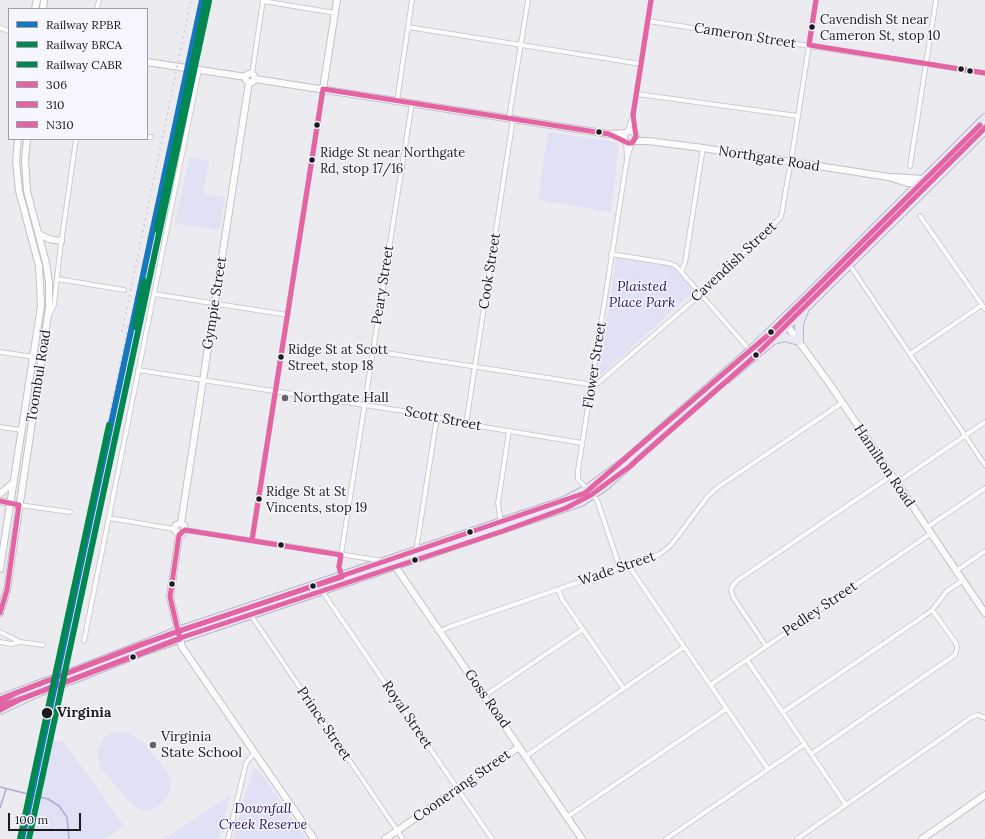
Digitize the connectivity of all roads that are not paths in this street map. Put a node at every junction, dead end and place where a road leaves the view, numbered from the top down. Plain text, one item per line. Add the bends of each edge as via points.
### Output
1 (337, 0) edge
2 (412, 0) edge
3 (528, 0) edge
4 (651, 0) edge
5 (816, 0) edge
6 (936, 0) edge
7 (263, 1) edge
8 (335, 13) junction
9 (648, 21) junction
10 (408, 28) junction
11 (809, 45) junction
12 (521, 46) junction
13 (148, 62) edge
14 (641, 64) junction
15 (926, 64) junction
16 (199, 70) junction
17 (985, 73) edge
18 (250, 78) junction
19 (323, 89) junction
20 (637, 94) junction
21 (397, 101) junction
22 (412, 103) junction
23 (633, 115) junction
24 (798, 116) junction
25 (511, 118) junction
26 (985, 118) edge
27 (982, 132) edge
28 (630, 137) junction
29 (18, 140) edge
30 (27, 140) edge
31 (76, 140) edge
32 (703, 148) junction
33 (791, 162) junction
34 (910, 166) dead end
35 (921, 181) junction
36 (920, 216) dead end
37 (39, 234) junction
38 (61, 241) junction
39 (612, 254) junction
40 (849, 264) junction
41 (681, 272) junction
42 (58, 279) junction
43 (124, 290) dead end
44 (154, 294) junction
45 (701, 294) junction
46 (215, 304) junction
47 (982, 305) junction
48 (805, 308) junction
49 (985, 310) edge
50 (288, 315) junction
51 (48, 319) junction
52 (785, 322) junction
53 (772, 341) junction
54 (799, 341) junction
55 (746, 346) dead end
56 (373, 351) junction
57 (0, 352) edge
58 (910, 354) junction
59 (33, 357) junction
60 (42, 358) junction
61 (475, 366) junction
62 (138, 370) junction
63 (203, 380) junction
64 (592, 384) junction
65 (276, 392) junction
66 (842, 403) junction
67 (364, 405) junction
68 (438, 418) junction
69 (985, 422) edge
70 (466, 424) junction
71 (0, 427) edge
72 (22, 430) junction
73 (509, 431) junction
74 (965, 435) junction
75 (582, 443) junction
76 (985, 465) edge
77 (891, 476) junction
78 (14, 482) junction
79 (896, 483) junction
80 (985, 488) edge
81 (590, 492) junction
82 (0, 494) edge
83 (0, 501) edge
84 (10, 503) junction
85 (19, 504) junction
86 (70, 512) dead end
87 (109, 518) junction
88 (181, 523) junction
89 (501, 524) junction
90 (926, 528) junction
91 (174, 529) junction
92 (186, 530) junction
93 (930, 534) junction
94 (179, 535) junction
95 (252, 540) junction
96 (1, 550) edge
97 (985, 551) edge
98 (416, 552) junction
99 (341, 555) junction
100 (391, 563) junction
101 (628, 565) junction
102 (620, 568) junction
103 (0, 569) edge
104 (956, 571) junction
105 (344, 580) junction
106 (962, 581) junction
107 (558, 589) junction
108 (322, 591) junction
109 (932, 610) junction
110 (249, 612) junction
111 (0, 613) edge
112 (985, 614) edge
113 (583, 629) junction
114 (0, 632) edge
115 (440, 632) junction
116 (179, 635) junction
117 (84, 641) dead end
118 (0, 642) edge
119 (20, 642) junction
120 (43, 645) dead end
121 (766, 646) junction
122 (684, 648) junction
123 (747, 660) junction
124 (710, 685) junction
125 (42, 687) junction
126 (624, 690) junction
127 (484, 696) junction
128 (0, 699) edge
129 (726, 709) junction
130 (0, 710) edge
131 (783, 712) junction
132 (985, 718) edge
133 (804, 744) junction
134 (519, 747) junction
135 (254, 753) junction
136 (811, 754) junction
137 (526, 756) junction
138 (768, 769) junction
139 (458, 789) junction
140 (985, 795) edge
141 (846, 805) junction
142 (567, 817) junction
143 (397, 831) junction
144 (228, 839) edge
145 (314, 839) edge
146 (385, 839) edge
147 (403, 839) edge
148 (492, 839) edge
149 (582, 839) edge
150 (666, 839) edge
151 (797, 839) edge
152 (922, 839) edge

1 - 8 street
2 - 10 street
3 - 12 street, Cook Street
4 - 9 street, Flower Street
5 - 11 street, Cavendish Street
6 - 15 street
7 - 8 street
7 - 18 street, Gympie Street
8 - 19 street
9 - 11 street, Cameron Street
9 - 14 street, Flower Street
10 - 12 street
10 - 21 street
11 - 15 street, Cameron Street
11 - 24 street, Cavendish Street
12 - 14 street
12 - 25 street, Cook Street
13 - 16 street, Northgate Road
14 - 20 street, Flower Street
15 - 17 street, Cameron Street
15 - 34 street
16 - 18 street, Northgate Road
16 - 44 street
18 - 19 street, Northgate Road
18 - 46 street, Gympie Street
19 - 21 street, Northgate Road
19 - 50 street
20 - 23 street, Flower Street
20 - 24 street
21 - 22 street, Northgate Road
22 - 25 street, Northgate Road
22 - 56 street, Peary Street
23 - 28 street, Flower Street
23 - 28 street, Flower Street
24 - 33 street, Cavendish Street
25 - 28 street, Northgate Road
25 - 61 street, Cook Street
26 - 35 highway
27 - 35 street via 969,140 929,180
27 - 40 highway
28 - 32 street, Northgate Road
28 - 39 street, Flower Street
29 - 59 street, Toombul Road via 16,161 19,192 37,257 41,286
30 - 37 street, Toombul Road via 26,181 31,210
31 - 38 street
32 - 33 street, Northgate Road
32 - 41 street
33 - 35 street, Northgate Road via 889,177 907,183
33 - 45 street, Cavendish Street via 783,212 779,220
35 - 52 highway
36 - 47 street
37 - 38 street
37 - 51 street, Toombul Road via 48,273
38 - 42 street
39 - 41 street via 670,264
39 - 64 street, Flower Street
40 - 48 highway
40 - 58 street
41 - 45 street
42 - 43 street
42 - 51 street via 54,305
44 - 46 street
44 - 62 street
45 - 55 street
45 - 64 street, Cavendish Street via 598,383
46 - 50 street
46 - 63 street, Gympie Street
47 - 49 street
47 - 58 street
48 - 52 highway
48 - 54 highway via 799,324
50 - 65 street
51 - 60 street, Toombul Road
52 - 53 highway
52 - 54 street, Hamilton Road
52 - 81 highway
53 - 54 highway via 785,337
53 - 81 highway
54 - 66 street, Hamilton Road
56 - 61 street
56 - 67 street, Peary Street
57 - 59 street
58 - 74 street
59 - 60 street
59 - 72 street, Toombul Road
60 - 85 street, Toombul Road
61 - 64 street
61 - 70 street, Cook Street
62 - 63 street, Scott Street
62 - 87 street
63 - 65 street, Scott Street
63 - 88 street, Gympie Street
64 - 75 street, Flower Street
65 - 67 street, Scott Street
65 - 95 street
66 - 77 street, Hamilton Road
66 - 101 street, Wade Street via 718,487 664,552
67 - 68 street, Scott Street
67 - 99 street, Peary Street
68 - 70 street, Scott Street
68 - 98 street
69 - 74 street
70 - 73 street, Scott Street
71 - 72 street
72 - 78 street, Toombul Road
73 - 75 street, Scott Street
73 - 89 street via 498,503
74 - 76 street
74 - 79 street
75 - 81 street, Flower Street via 578,476
77 - 79 street, Hamilton Road
77 - 121 street via 733,585 733,597
78 - 82 street
78 - 84 street, Toombul Road
79 - 90 street, Hamilton Road
80 - 90 street
81 - 89 highway
81 - 100 highway via 569,507
81 - 102 street, Flower Street via 597,500
83 - 84 street
84 - 85 street
84 - 96 street, Toombul Road
85 - 86 street
85 - 111 street, Toombul Road via 7,590
87 - 91 street
87 - 117 street
88 - 91 street
88 - 92 street
89 - 98 highway
90 - 93 street, Hamilton Road
91 - 94 street
92 - 94 street
92 - 95 street
93 - 104 street, Hamilton Road
93 - 121 street, Pedley Street
94 - 116 street via 170,597
95 - 99 street
96 - 103 street, Toombul Road
97 - 104 street
98 - 100 highway
99 - 100 street via 379,558
99 - 105 street, Peary Street via 339,567
100 - 105 highway
100 - 115 street, Goss Road
101 - 102 street, Wade Street
101 - 122 street
102 - 107 street, Wade Street
104 - 106 street, Hamilton Road
105 - 108 highway
105 - 110 highway
106 - 109 street via 944,594
106 - 112 street, Hamilton Road
107 - 113 street
107 - 115 street, Wade Street
108 - 110 highway
108 - 139 street, Royal Street
109 - 131 street
109 - 136 street via 956,643 956,655
110 - 116 highway
110 - 143 street, Prince Street
113 - 126 street
113 - 127 street
114 - 119 street
115 - 127 street, Goss Road
116 - 125 highway, bridge
116 - 135 street via 183,648
118 - 119 street
119 - 120 street
121 - 123 street, Pedley Street
122 - 124 street
122 - 126 street
123 - 124 street, Pedley Street
123 - 131 street
124 - 129 street
125 - 128 highway
125 - 130 highway
126 - 137 street
127 - 134 street, Goss Road
129 - 138 street
129 - 142 street
131 - 133 street
132 - 141 street via 980,715 972,717
133 - 136 street
133 - 138 street
134 - 137 street, Goss Road
134 - 139 street, Coonerang Street
135 - 144 street via 246,763
135 - 145 street
136 - 141 street
137 - 142 street, Goss Road
138 - 150 street
139 - 143 street, Coonerang Street
139 - 148 street, Royal Street
140 - 152 street
141 - 151 street
142 - 149 street, Goss Road
143 - 146 street, Coonerang Street
143 - 147 street, Prince Street

